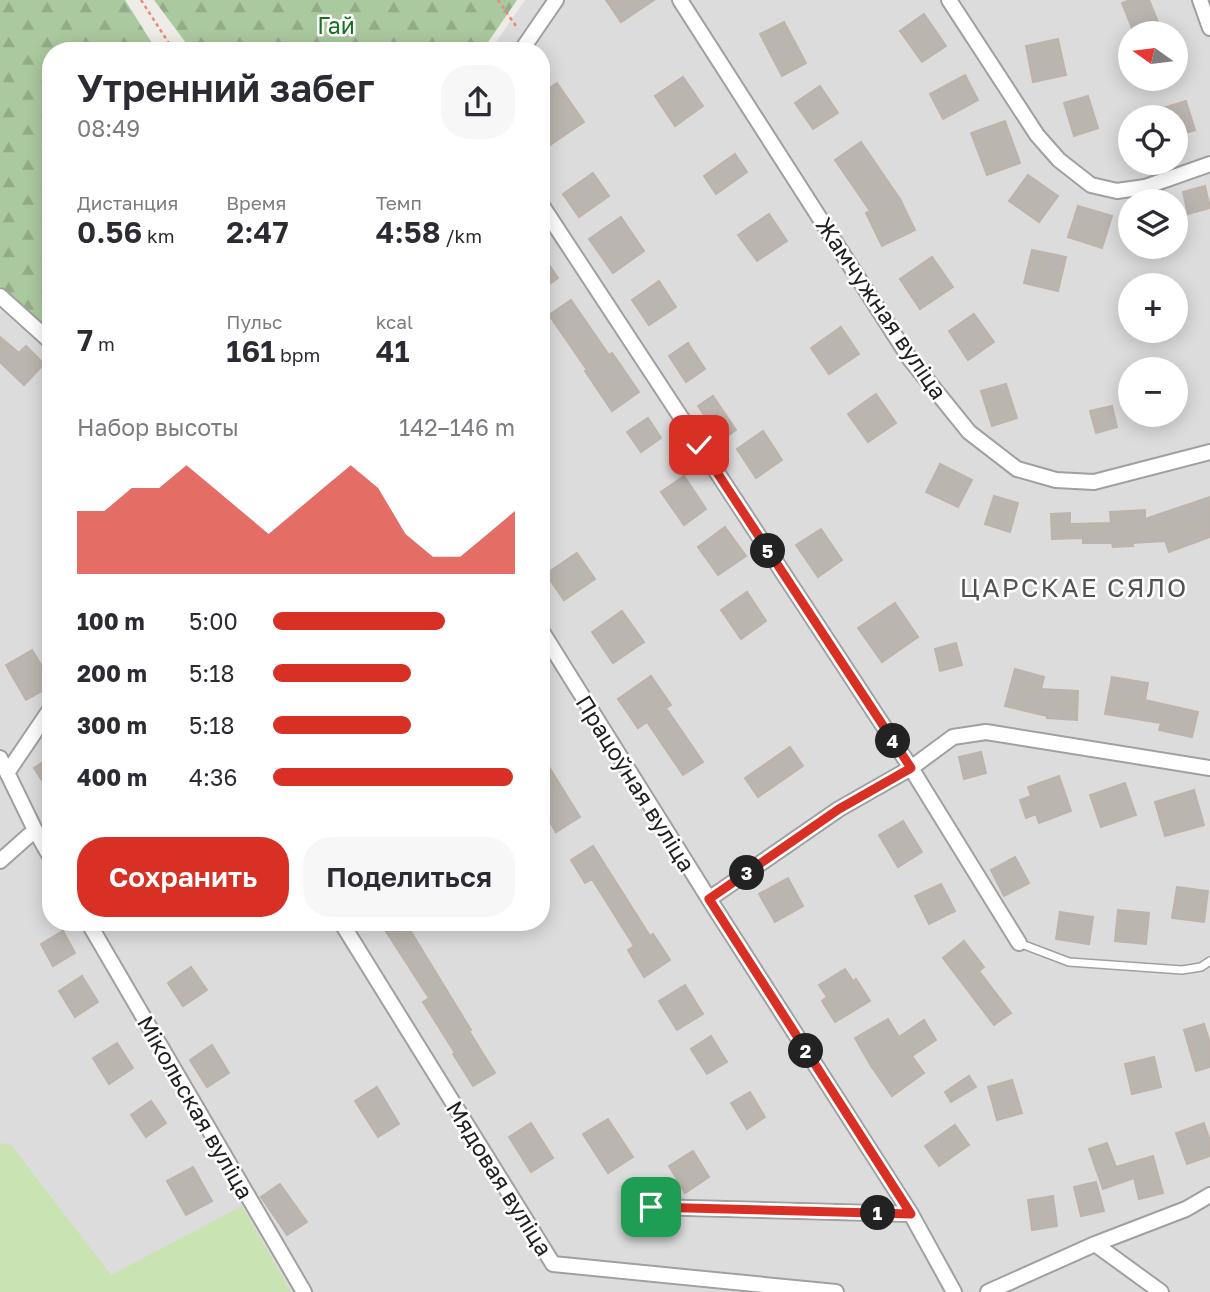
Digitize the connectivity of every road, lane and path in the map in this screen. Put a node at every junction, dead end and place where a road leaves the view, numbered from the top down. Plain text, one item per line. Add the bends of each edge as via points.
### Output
1 (141, 0) edge
2 (498, 0) edge
3 (556, 0) edge
4 (680, 0) edge
5 (949, 0) edge
6 (1200, 0) edge
7 (1210, 28) edge
8 (168, 42) edge
9 (522, 42) edge
10 (527, 42) edge
11 (1210, 164) edge
12 (550, 218) edge
13 (0, 296) edge
14 (42, 334) edge
15 (1210, 452) edge
16 (550, 644) edge
17 (42, 721) edge
18 (0, 758) edge
19 (911, 768) junction
20 (1210, 768) edge
21 (7, 773) junction
22 (35, 830) junction
23 (42, 842) edge
24 (0, 861) edge
25 (709, 899) junction
26 (93, 931) edge
27 (347, 931) edge
28 (1019, 943) joint
29 (1210, 961) edge
30 (1210, 1195) edge
31 (651, 1207) dead end
32 (911, 1214) junction
33 (1095, 1244) junction
34 (304, 1292) edge
35 (836, 1292) edge
36 (954, 1292) edge
37 (988, 1292) edge
38 (1161, 1292) edge

1 - 8 path
2 - 9 path
3 - 10 street
4 - 15 street, Жамчужная вуліца via 910,359 968,432 1017,469 1056,480 1094,482
5 - 11 street via 1037,135 1091,186 1117,191 1145,187
6 - 7 street
12 - 19 street
13 - 14 street
16 - 25 street, Працоўная вуліца
17 - 21 street
18 - 21 street
19 - 20 street via 953,737 986,732
19 - 25 street via 839,809
19 - 28 street
21 - 22 street
22 - 23 street
22 - 24 street
25 - 32 street, Працоўная вуліца
26 - 34 street, Мікольская вуліца
27 - 35 street, Мядовая вуліца via 554,1264
28 - 29 lane via 1069,962 1182,970
30 - 33 street
31 - 32 street
32 - 36 street, Працоўная вуліца
33 - 37 street
33 - 38 street

